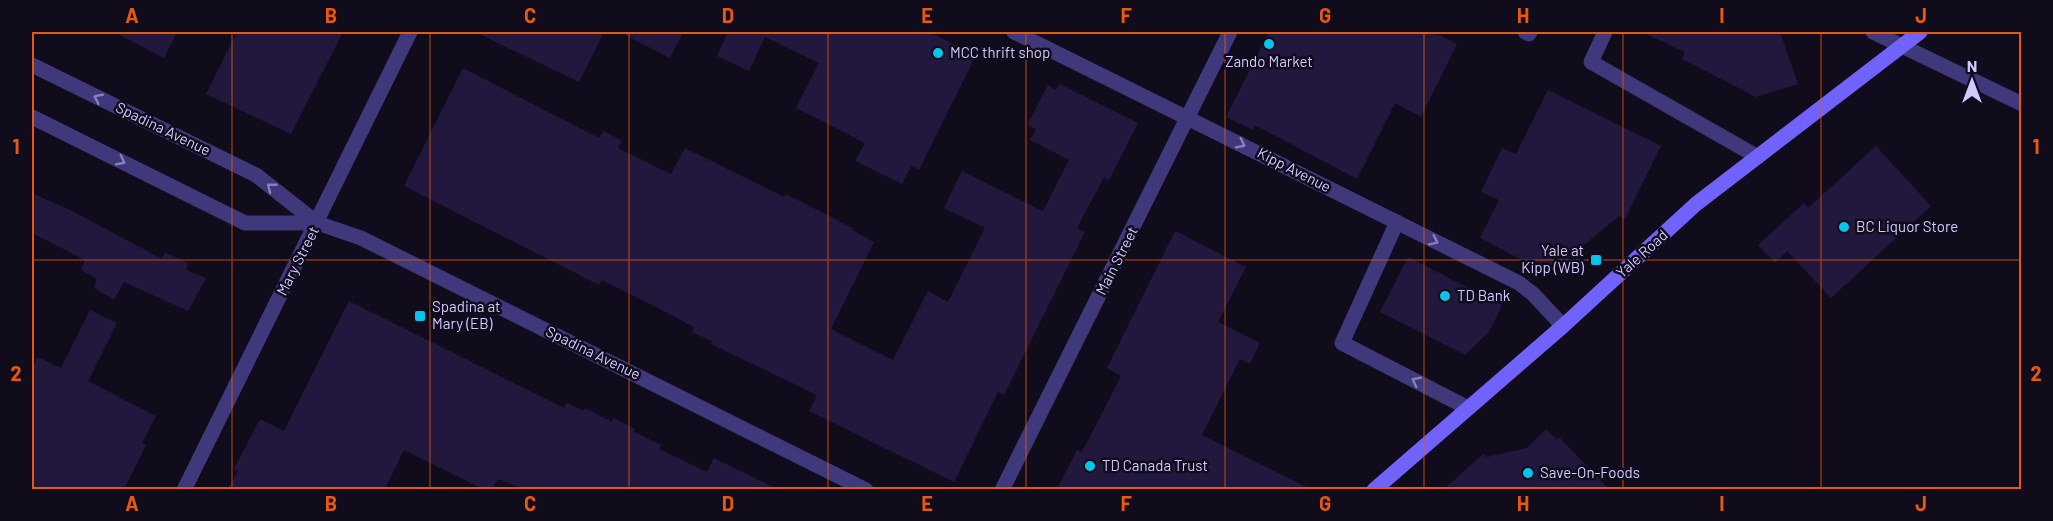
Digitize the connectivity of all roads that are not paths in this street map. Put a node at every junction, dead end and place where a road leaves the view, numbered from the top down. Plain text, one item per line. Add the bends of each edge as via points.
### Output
1 (410, 32) edge
2 (1014, 32) edge
3 (1230, 32) edge
4 (1525, 32) edge
5 (1530, 32) edge
6 (1605, 32) edge
7 (1873, 32) edge
8 (1920, 32) edge
9 (1902, 45) junction
10 (32, 65) edge
11 (2022, 104) edge
12 (32, 117) edge
13 (1189, 117) junction
14 (1758, 157) junction
15 (1397, 222) junction
16 (318, 223) junction
17 (1563, 326) junction
18 (1468, 408) junction
19 (184, 489) edge
20 (866, 489) edge
21 (1002, 489) edge
22 (1374, 489) edge

1 - 16 street, Mary Street
2 - 13 street, Kipp Avenue
3 - 13 street, Main Street
4 - 5 street
6 - 14 street via 1591,62
7 - 9 street
8 - 9 main road, Yale Road
9 - 11 street
9 - 14 main road, Yale Road
16 -> 10 street, Spadina Avenue via 256,175
12 -> 16 street, Spadina Avenue via 245,223
13 -> 15 street, Kipp Avenue
13 - 21 street, Main Street
14 - 17 main road, Yale Road via 1696,204
15 -> 17 street, Kipp Avenue via 1519,283
18 -> 15 street via 1342,343
16 - 19 street, Mary Street
16 - 20 street, Spadina Avenue via 361,238
17 - 18 main road, Yale Road
18 - 22 main road, Yale Road

